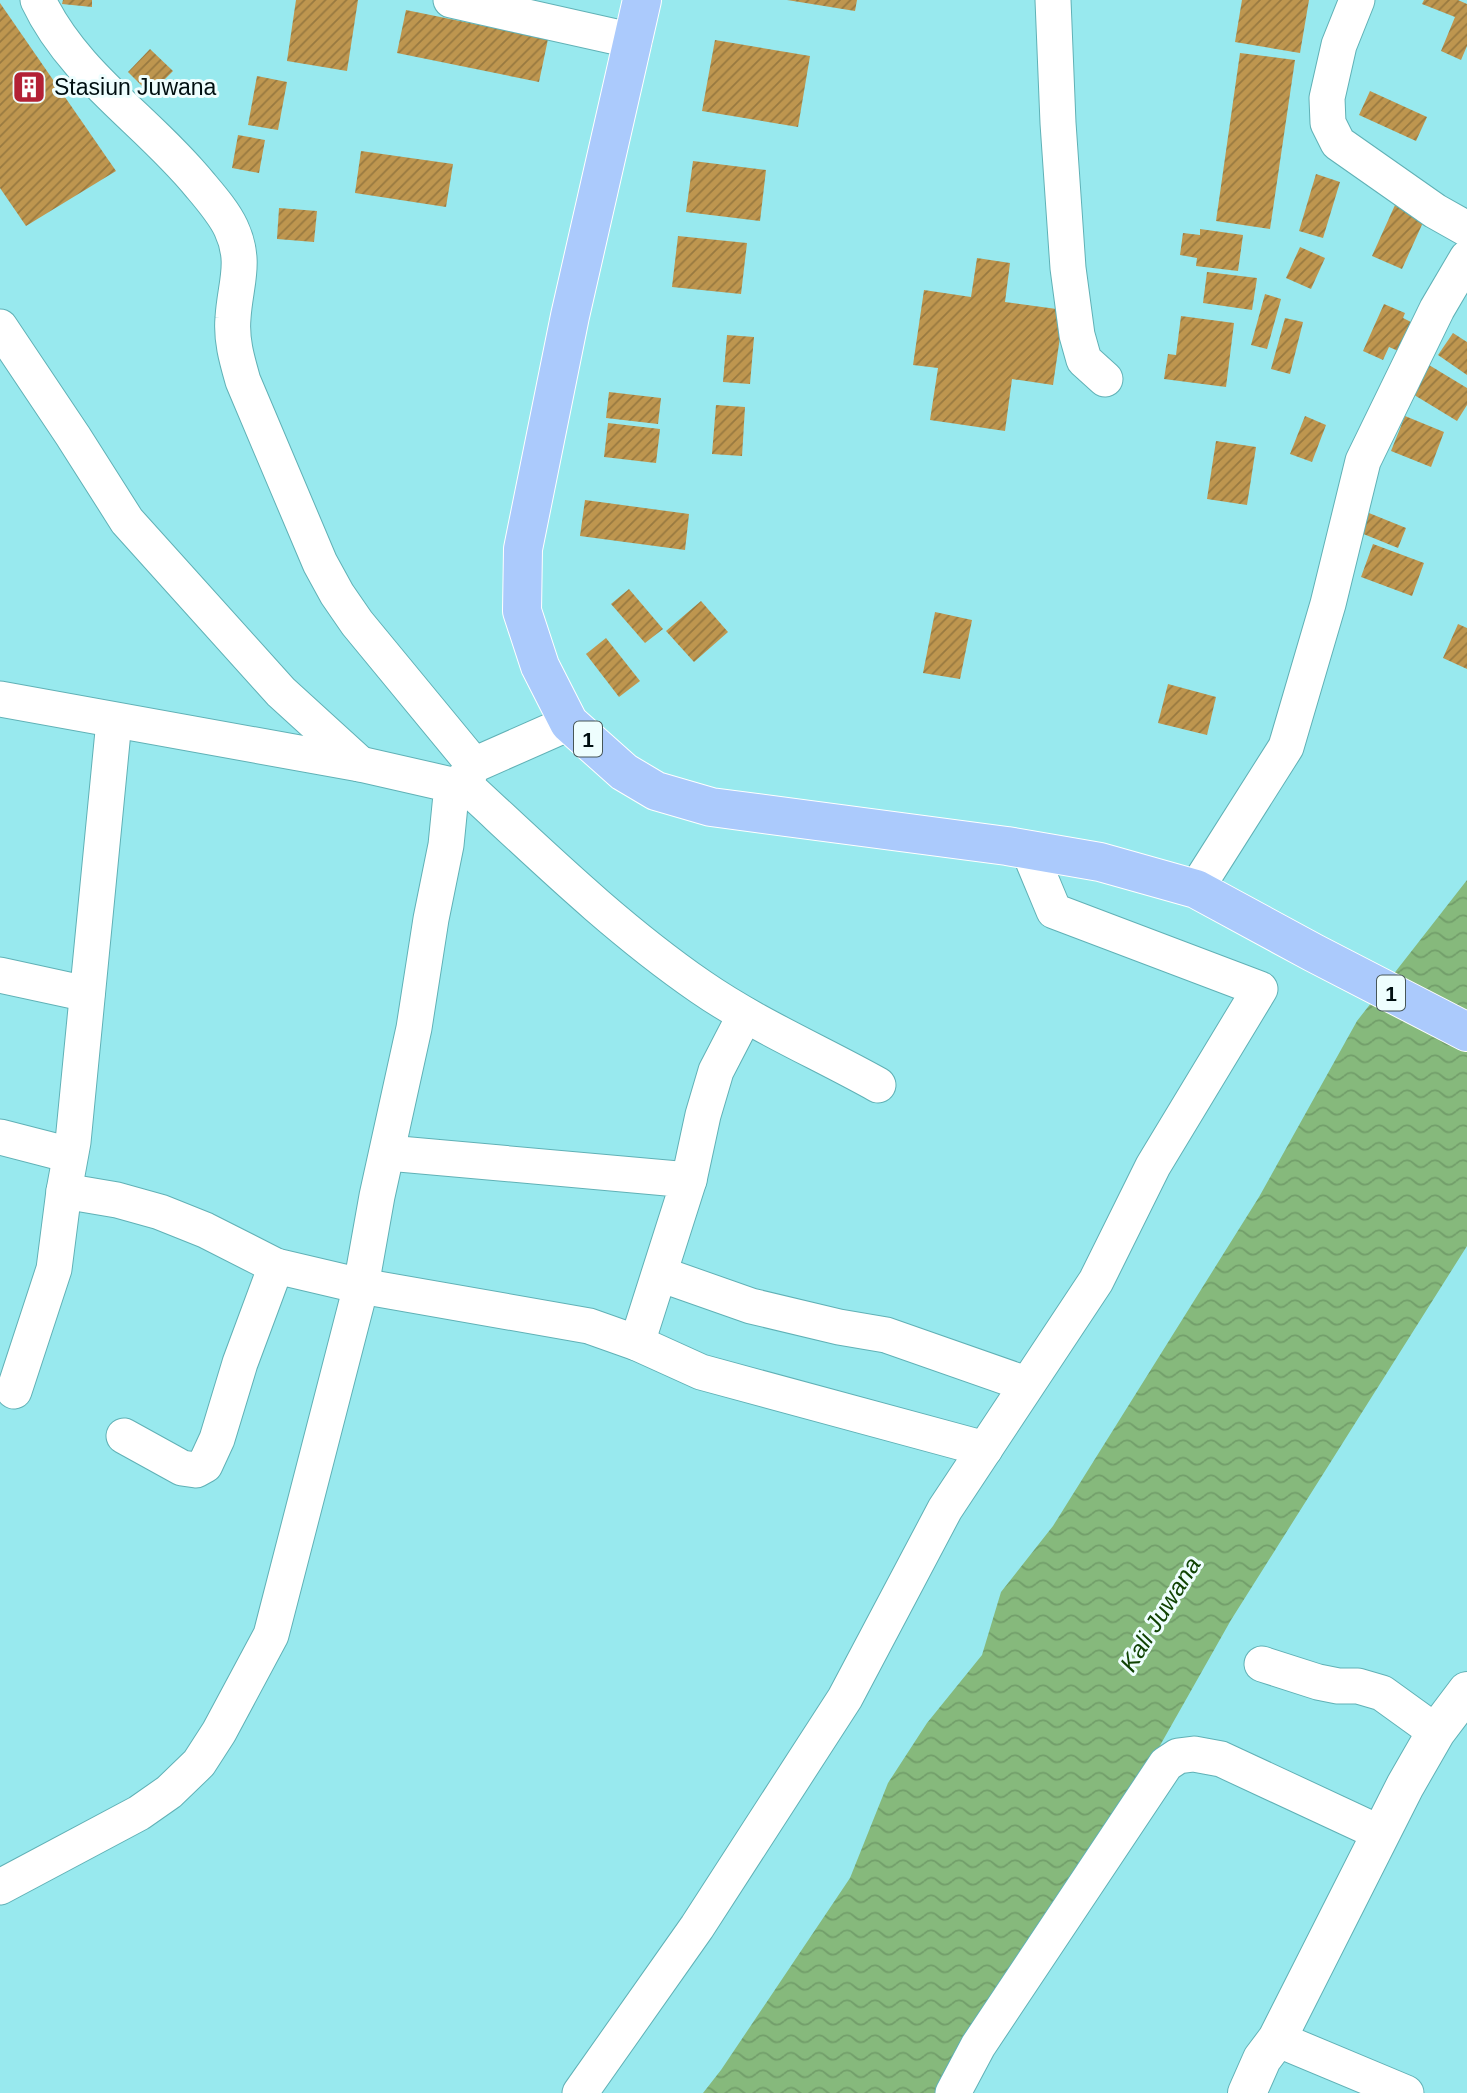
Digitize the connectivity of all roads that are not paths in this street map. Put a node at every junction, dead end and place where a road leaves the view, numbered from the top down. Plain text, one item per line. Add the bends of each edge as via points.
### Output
1 (38, 0) edge
2 (450, 0) edge
3 (642, 0) edge
4 (1053, 0) edge
5 (1357, 0) edge
6 (634, 41) junction
7 (1467, 229) edge
8 (1467, 258) edge
9 (0, 327) edge
10 (1105, 379) dead end
11 (0, 699) edge
12 (114, 721) junction
13 (569, 723) junction
14 (360, 764) junction
15 (463, 778) junction
16 (1029, 851) junction
17 (1196, 889) junction
18 (0, 975) edge
19 (88, 994) junction
20 (745, 1014) junction
21 (1467, 1032) edge
22 (878, 1085) dead end
23 (0, 1137) edge
24 (388, 1153) junction
25 (70, 1155) junction
26 (689, 1180) junction
27 (64, 1191) junction
28 (276, 1266) junction
29 (660, 1274) junction
30 (361, 1286) junction
31 (637, 1343) junction
32 (1026, 1384) junction
33 (14, 1391) dead end
34 (124, 1436) dead end
35 (985, 1449) junction
36 (1262, 1664) dead end
37 (1466, 1695) edge
38 (1436, 1732) junction
39 (1380, 1833) junction
40 (0, 1887) edge
41 (1277, 2039) junction
42 (580, 2093) edge
43 (953, 2093) edge
44 (1247, 2093) edge
45 (1406, 2093) edge

1 - 15 street via 81,64 176,155 231,228 240,256 232,333 235,355 320,563
2 - 6 street
3 - 6 highway, 1
4 - 10 street via 1073,308 1084,360
5 - 7 street via 1336,59 1327,98 1328,123 1338,143
6 - 13 highway, 1 via 570,316 523,549 522,611 540,666
8 - 17 street via 1363,461 1286,747
9 - 14 street via 127,521 281,692
11 - 12 street
12 - 14 street
12 - 19 street
13 - 15 street
13 - 16 highway, 1 via 624,772 656,791 711,807
14 - 15 street
15 - 20 street via 583,895 700,986
15 - 24 street via 431,919
16 - 17 highway, 1 via 1100,862
16 - 32 street via 1054,911 1260,989 1153,1166 1096,1281
17 - 21 highway, 1
18 - 19 street
19 - 25 street
20 - 22 street
20 - 26 street via 716,1071
23 - 25 street
24 - 26 street
24 - 30 street
25 - 27 street
26 - 29 street
27 - 28 street via 160,1212
27 - 33 street via 54,1269
28 - 30 street
28 - 34 street via 205,1465 196,1470 182,1468
29 - 31 street
29 - 32 street via 751,1306 886,1335
30 - 31 street via 589,1326
30 - 40 street via 271,1635 219,1732 199,1763 169,1792 139,1813
31 - 35 street via 701,1372
32 - 35 street
35 - 42 street via 945,1509 845,1698 697,1927
36 - 38 street via 1318,1682 1382,1693
37 - 38 street
38 - 39 street
39 - 41 street
39 - 43 street via 1221,1759 1178,1756 1166,1764 1130,1817 978,2046
41 - 44 street
41 - 45 street

